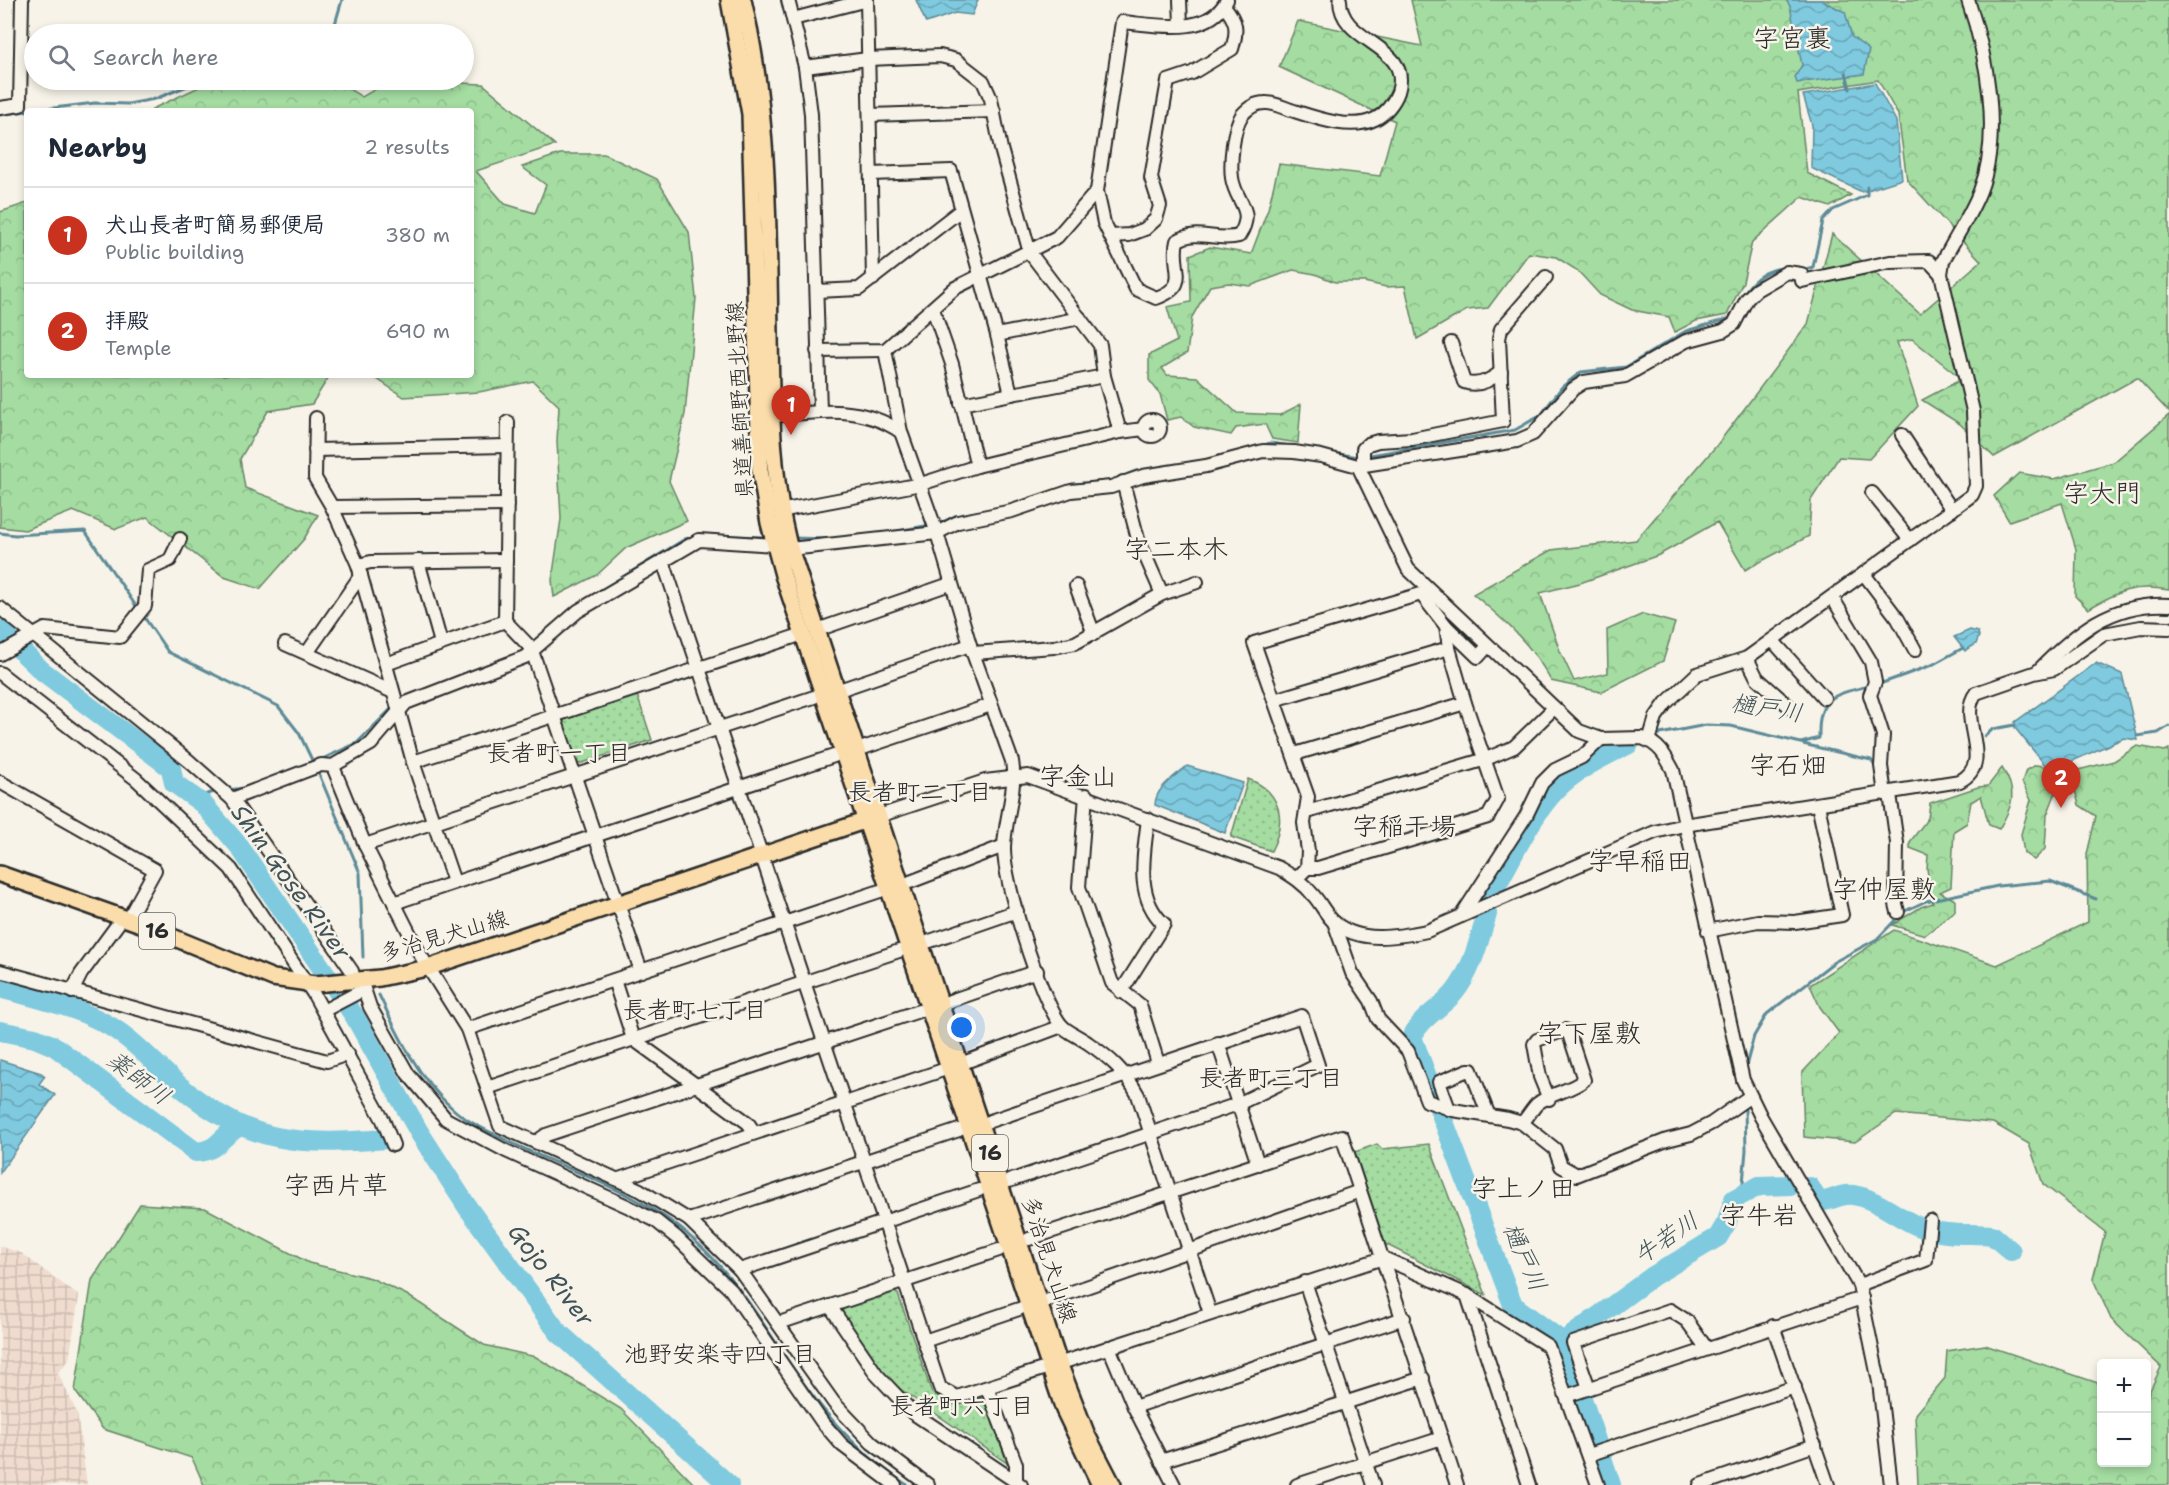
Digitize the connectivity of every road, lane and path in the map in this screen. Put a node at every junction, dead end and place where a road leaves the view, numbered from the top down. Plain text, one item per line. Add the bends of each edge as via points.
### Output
1 (22, 0) edge
2 (729, 0) edge
3 (743, 0) edge
4 (788, 0) edge
5 (867, 0) edge
6 (1180, 0) edge
7 (1340, 0) edge
8 (1968, 0) edge
9 (1225, 3) edge
10 (793, 19) junction
11 (1181, 26) junction
12 (868, 59) junction
13 (805, 67) junction
14 (0, 108) edge
15 (994, 111) junction
16 (870, 115) junction
17 (871, 174) junction
18 (1097, 191) junction
19 (961, 210) junction
20 (1111, 236) junction
21 (1030, 253) junction
22 (981, 274) junction
23 (1941, 274) junction
24 (1546, 277) dead end
25 (873, 279) junction
26 (817, 291) junction
27 (933, 309) junction
28 (1080, 318) junction
29 (998, 335) junction
30 (1451, 343) dead end
31 (885, 350) junction
32 (817, 351) junction
33 (1501, 372) junction
34 (1104, 376) junction
35 (1011, 394) junction
36 (961, 404) junction
37 (820, 411) junction
38 (765, 417) junction
39 (316, 418) dead end
40 (508, 422) dead end
41 (1144, 429) dead end
42 (901, 432) junction
43 (1120, 432) junction
44 (1902, 435) dead end
45 (507, 446) junction
46 (315, 450) junction
47 (976, 466) junction
48 (1361, 466) junction
49 (1123, 482) junction
50 (921, 484) junction
51 (1872, 493) dead end
52 (507, 504) junction
53 (332, 507) junction
54 (785, 510) dead end
55 (1952, 510) junction
56 (938, 533) junction
57 (180, 539) dead end
58 (781, 540) junction
59 (1910, 540) junction
60 (506, 560) junction
61 (418, 561) junction
62 (663, 561) junction
63 (359, 570) junction
64 (1864, 574) junction
65 (1197, 582) dead end
66 (950, 584) junction
67 (1076, 586) dead end
68 (1162, 594) junction
69 (1832, 597) junction
70 (2169, 605) edge
71 (0, 608) edge
72 (505, 621) junction
73 (1446, 626) junction
74 (2169, 628) edge
75 (817, 630) junction
76 (35, 633) junction
77 (1094, 634) junction
78 (794, 637) dead end
79 (1773, 641) junction
80 (441, 643) junction
81 (285, 644) dead end
82 (1487, 646) junction
83 (530, 647) junction
84 (1449, 648) junction
85 (971, 649) junction
86 (1915, 650) dead end
87 (307, 653) junction
88 (0, 654) edge
89 (1747, 658) junction
90 (386, 664) junction
91 (698, 667) junction
92 (0, 672) edge
93 (2037, 672) junction
94 (842, 688) dead end
95 (814, 697) dead end
96 (1824, 698) dead end
97 (1274, 700) junction
98 (396, 702) junction
99 (1465, 703) junction
100 (991, 705) junction
101 (1554, 708) junction
102 (1792, 709) dead end
103 (555, 716) junction
104 (718, 729) junction
105 (1600, 738) junction
106 (1649, 741) junction
107 (857, 750) junction
108 (1295, 754) junction
109 (834, 756) dead end
110 (1486, 759) junction
111 (413, 762) junction
112 (334, 766) junction
113 (575, 776) junction
114 (1015, 776) junction
115 (0, 782) edge
116 (738, 788) junction
117 (225, 793) junction
118 (1887, 794) junction
119 (1086, 795) junction
120 (1818, 805) junction
121 (1307, 812) junction
122 (873, 818) junction
123 (1148, 819) junction
124 (432, 823) junction
125 (1684, 825) junction
126 (595, 835) junction
127 (365, 845) junction
128 (1004, 846) junction
129 (762, 855) junction
130 (1307, 868) junction
131 (0, 874) edge
132 (1297, 878) junction
133 (454, 882) junction
134 (910, 882) dead end
135 (880, 891) dead end
136 (394, 903) junction
137 (619, 904) junction
138 (1017, 911) junction
139 (1898, 912) dead end
140 (1461, 916) junction
141 (126, 918) junction
142 (784, 922) junction
143 (1334, 922) junction
144 (1708, 931) junction
145 (930, 941) dead end
146 (899, 951) dead end
147 (428, 968) junction
148 (0, 971) edge
149 (641, 971) junction
150 (1037, 971) junction
151 (614, 980) junction
152 (804, 982) junction
153 (310, 983) junction
154 (358, 986) junction
155 (72, 992) junction
156 (1121, 992) junction
157 (950, 1001) dead end
158 (327, 1009) junction
159 (919, 1011) dead end
160 (1062, 1026) junction
161 (467, 1029) junction
162 (633, 1039) junction
163 (824, 1043) junction
164 (1218, 1044) junction
165 (348, 1054) junction
166 (1158, 1063) junction
167 (955, 1066) junction
168 (1126, 1073) junction
169 (696, 1085) junction
170 (487, 1088) junction
171 (1749, 1097) junction
172 (1549, 1099) junction
173 (844, 1102) junction
174 (1238, 1104) junction
175 (1447, 1108) junction
176 (1489, 1116) junction
177 (990, 1121) dead end
178 (1522, 1123) junction
179 (959, 1130) dead end
180 (754, 1132) junction
181 (1151, 1133) junction
182 (536, 1142) junction
183 (393, 1145) dead end
184 (864, 1162) junction
185 (1258, 1164) junction
186 (619, 1179) junction
187 (1010, 1180) dead end
188 (979, 1190) dead end
189 (1360, 1191) junction
190 (1171, 1192) junction
191 (689, 1220) junction
192 (882, 1221) junction
193 (1930, 1221) dead end
194 (1029, 1239) dead end
195 (999, 1250) dead end
196 (1188, 1251) junction
197 (1383, 1258) junction
198 (740, 1270) junction
199 (904, 1281) junction
200 (1305, 1282) junction
201 (1860, 1292) junction
202 (1467, 1294) junction
203 (1049, 1300) dead end
204 (830, 1306) junction
205 (1019, 1309) dead end
206 (1210, 1313) junction
207 (1404, 1318) junction
208 (779, 1323) junction
209 (1773, 1326) junction
210 (924, 1341) junction
211 (1326, 1342) junction
212 (1109, 1347) junction
213 (1707, 1349) junction
214 (1054, 1365) junction
215 (1423, 1378) junction
216 (1795, 1387) junction
217 (987, 1388) junction
218 (1587, 1389) junction
219 (1566, 1396) junction
220 (1347, 1404) junction
221 (1134, 1407) junction
222 (1442, 1438) junction
223 (1815, 1445) junction
224 (1588, 1455) junction
225 (1161, 1461) junction
226 (1365, 1462) junction
227 (1019, 1483) edge
228 (895, 1485) edge
229 (928, 1485) edge
230 (1100, 1485) edge
231 (1113, 1485) edge
232 (1174, 1485) edge
233 (1297, 1485) edge
234 (1373, 1485) edge
235 (1457, 1485) edge
236 (1529, 1485) edge
237 (1598, 1485) edge
238 (1700, 1485) edge
239 (1828, 1485) edge
240 (1891, 1485) edge

1 - 14 street via 20,105
2 - 38 main road, 県道善師野西北野線 via 750,114
3 - 38 main road, 県道善師野西北野線 via 765,142
4 - 10 street
5 - 10 street
5 - 12 street
6 - 11 street
7 - 20 street via 1350,25 1392,55 1399,69 1400,85 1385,112 1356,126 1267,102 1253,106 1241,117 1233,160 1232,178 1247,215 1246,224 1239,236 1229,239 1197,233 1176,241 1179,279 1166,294 1156,298 1136,289
8 - 23 street via 1983,51 1991,146 1980,189 1943,261
9 - 11 street via 1216,16
9 - 20 street via 1237,33 1232,49 1192,73 1168,81 1151,178 1160,206 1156,219 1137,232
10 - 13 street
11 - 18 street via 1122,22
12 - 13 street
12 - 15 street via 926,56 956,60 983,81
12 - 16 street
13 - 26 street
15 - 16 street
15 - 21 street
16 - 17 street
17 - 19 street via 951,171
17 - 25 street
18 - 20 street
18 - 21 street via 1057,237
19 - 22 street
19 - 25 street
21 - 22 street
21 - 28 street
22 - 27 street via 955,288
22 - 29 street
23 - 48 street via 1929,261 1890,262 1802,281 1801,274 1787,272 1756,290 1734,324 1723,331 1686,341 1625,376 1584,381 1525,438 1496,446
23 - 55 street via 1973,411 1976,465 1972,495
24 - 33 street via 1501,329
25 - 26 street via 860,290
26 - 32 street
27 - 31 street
27 - 36 street
28 - 29 street
28 - 34 street via 1101,345
29 - 35 street
30 - 33 street via 1464,382 1484,382
31 - 32 street
31 - 42 street
32 - 37 street
33 - 48 street via 1503,421 1368,444
34 - 35 street
34 - 43 street
35 - 36 street
36 - 47 street
37 - 38 street
37 - 42 street via 845,410 873,417
38 - 58 main road, 県道善師野西北野線 via 760,470
39 - 46 street
40 - 45 street
41 - 43 street
42 - 50 street
43 - 47 street
44 - 55 street
45 - 46 street
45 - 52 street
46 - 53 street via 315,478
47 - 50 street
48 - 49 street via 1312,454 1263,451
48 - 82 street via 1408,569
49 - 56 street via 1111,487 1071,490 1012,511 958,522
49 - 68 street via 1138,539
50 - 54 street
50 - 56 street
51 - 59 street
52 - 53 street
52 - 60 street
53 - 63 street
55 - 59 street
56 - 58 street
56 - 66 street
57 - 76 street via 170,560 148,570 143,609 120,637 45,629
58 - 62 street via 699,540
58 - 75 main road, 県道善師野西北野線
58 - 122 main road, 県道善師野西北野線 via 783,575
59 - 64 street
60 - 61 street
60 - 72 street
61 - 63 street
61 - 80 street
62 - 83 street via 578,611
62 - 91 street
63 - 87 street
63 - 90 street
64 - 69 street
64 - 86 street
65 - 68 street
66 - 75 street
66 - 85 street
67 - 77 street
68 - 77 street
69 - 79 street
69 - 118 street via 1871,662 1875,682 1870,695 1883,735 1881,766
70 - 93 street via 2141,605 2109,614 2091,624
71 - 76 street
72 - 80 street
72 - 83 street
73 - 82 street via 1478,657
73 - 84 street
73 - 97 street via 1421,594 1254,643
74 - 93 street via 2141,627 2104,634 2054,669
75 - 107 main road, 県道善師野西北野線
76 - 88 street
76 - 117 street
77 - 85 street via 1054,647
78 - 91 street
79 - 89 street
79 - 96 street
80 - 90 street
81 - 87 street
82 - 101 street
83 - 98 street via 525,657 406,703
83 - 103 street
84 - 97 street
84 - 99 street
85 - 94 street
85 - 100 street
87 - 98 street
89 - 102 street via 1757,678
89 - 106 street via 1697,674 1681,686 1656,717
90 - 98 street
91 - 103 street
91 - 104 street
92 - 153 street via 136,779 190,834 210,847 231,869
93 - 118 street via 1982,690 1972,698 1969,709 1976,762 1966,779
95 - 104 street
97 - 108 street
98 - 111 street
98 - 112 street via 371,744
99 - 108 street
99 - 110 street
100 - 107 street
100 - 114 street
101 - 105 street via 1578,731
101 - 110 street via 1514,747
103 - 111 street
103 - 113 street
104 - 113 street
104 - 116 street
105 - 106 street
105 - 140 street via 1582,757 1555,770 1542,783 1526,816
106 - 125 street via 1657,745 1673,770
107 - 122 main road, 県道善師野西北野線
108 - 121 street via 1308,797
109 - 116 street
110 - 121 street
110 - 130 street via 1498,799 1488,818
111 - 124 street
112 - 117 street via 321,765
112 - 127 street
113 - 124 street
113 - 126 street
114 - 119 street via 1046,780
114 - 122 street via 985,781
114 - 128 street
115 - 141 street via 155,870
116 - 126 street
116 - 129 street
117 - 154 street via 352,971
118 - 120 street
118 - 139 street via 1897,843
119 - 123 street
119 - 156 street via 1079,887 1112,983
120 - 125 street
120 - 144 street via 1842,915 1795,922 1758,921
121 - 130 street
122 - 129 main road, 多治見犬山線 / 16
122 - 167 main road, 多治見犬山線 / 16
123 - 132 street via 1245,853
123 - 156 street via 1142,877 1154,914 1164,924
124 - 127 street
124 - 133 street
125 - 140 street via 1628,842
125 - 144 street
126 - 133 street
126 - 137 street
127 - 136 street
128 - 134 street
128 - 138 street
129 - 137 main road, 多治見犬山線 / 16
129 - 142 street
130 - 132 street
131 - 141 main road, 多治見犬山線 / 16
132 - 143 street
133 - 136 street
135 - 142 street
136 - 147 street
137 - 147 main road, 多治見犬山線 / 16
137 - 149 street
138 - 145 street
138 - 150 street
140 - 143 street via 1427,931 1386,938 1358,934
141 - 153 main road, 多治見犬山線 / 16 via 273,978
141 - 155 street via 81,974
142 - 149 street
142 - 152 street
143 - 175 street via 1352,974 1378,1019 1408,1051 1427,1101
144 - 171 street
146 - 152 street
147 - 154 main road, 多治見犬山線 / 16
147 - 161 street
148 - 155 street
149 - 151 street
150 - 157 street
150 - 160 street
151 - 161 street
151 - 162 street
152 - 162 street
152 - 163 street
153 - 154 main road, 多治見犬山線 / 16
153 - 158 street
154 - 158 street
154 - 228 street via 408,1074 446,1119 627,1206 677,1238 731,1290 842,1445
155 - 165 street via 327,1061
156 - 166 street via 1140,1005
158 - 165 street
159 - 163 street
160 - 167 street
160 - 168 street
161 - 170 street
162 - 169 street
162 - 170 street
163 - 169 street
163 - 173 street
164 - 166 street
164 - 174 street
164 - 174 street via 1302,1016 1318,1065
165 - 183 street
166 - 168 street
167 - 173 street
167 - 214 main road, 多治見犬山線 / 16
168 - 177 street
168 - 181 street
169 - 180 street via 748,1123
169 - 182 street via 546,1135
170 - 182 street via 500,1126
171 - 178 street via 1712,1124 1690,1134 1577,1174 1561,1166 1555,1149
171 - 201 street
172 - 172 street via 1584,1080 1565,1030 1534,1044
172 - 178 street via 1538,1104
173 - 180 street
173 - 184 street
174 - 181 street
174 - 185 street
175 - 176 street
175 - 176 street via 1439,1082 1471,1070
176 - 178 street
179 - 184 street
180 - 186 street
181 - 187 street
181 - 190 street
182 - 186 street
184 - 191 street
184 - 192 street
185 - 189 street via 1342,1136
185 - 190 street
186 - 191 street
188 - 192 street
189 - 196 street
189 - 197 street
190 - 194 street
190 - 196 street
191 - 198 street
192 - 198 street
192 - 199 street
193 - 201 street via 1926,1260
195 - 199 street
196 - 203 street
196 - 206 street
197 - 200 street
197 - 202 street
197 - 207 street
198 - 208 street
199 - 204 street
199 - 210 street
200 - 206 street
200 - 211 street
201 - 209 street
201 - 240 street via 1880,1382
202 - 219 street via 1548,1346
202 - 236 street
204 - 208 street
204 - 227 street via 877,1375 914,1413
205 - 210 street
206 - 212 street
207 - 211 street
207 - 215 street
208 - 229 street via 834,1403 886,1455
209 - 213 street
209 - 216 street
210 - 217 street via 940,1388 957,1397
211 - 220 street
211 - 221 street
212 - 214 street
212 - 221 street
213 - 218 street
213 - 218 street via 1687,1321 1670,1310 1573,1343
214 - 217 street
214 - 230 main road, 多治見犬山線 / 16 via 1064,1410
214 - 231 main road, 多治見犬山線 / 16
215 - 220 street
215 - 222 street
216 - 223 street
216 - 224 street
217 - 227 street via 1016,1464
218 - 219 street
219 - 224 street
220 - 225 street
220 - 226 street
221 - 225 street
222 - 226 street
222 - 235 street
223 - 238 street
223 - 239 street
224 - 237 street
225 - 232 street
226 - 233 street
226 - 234 street

